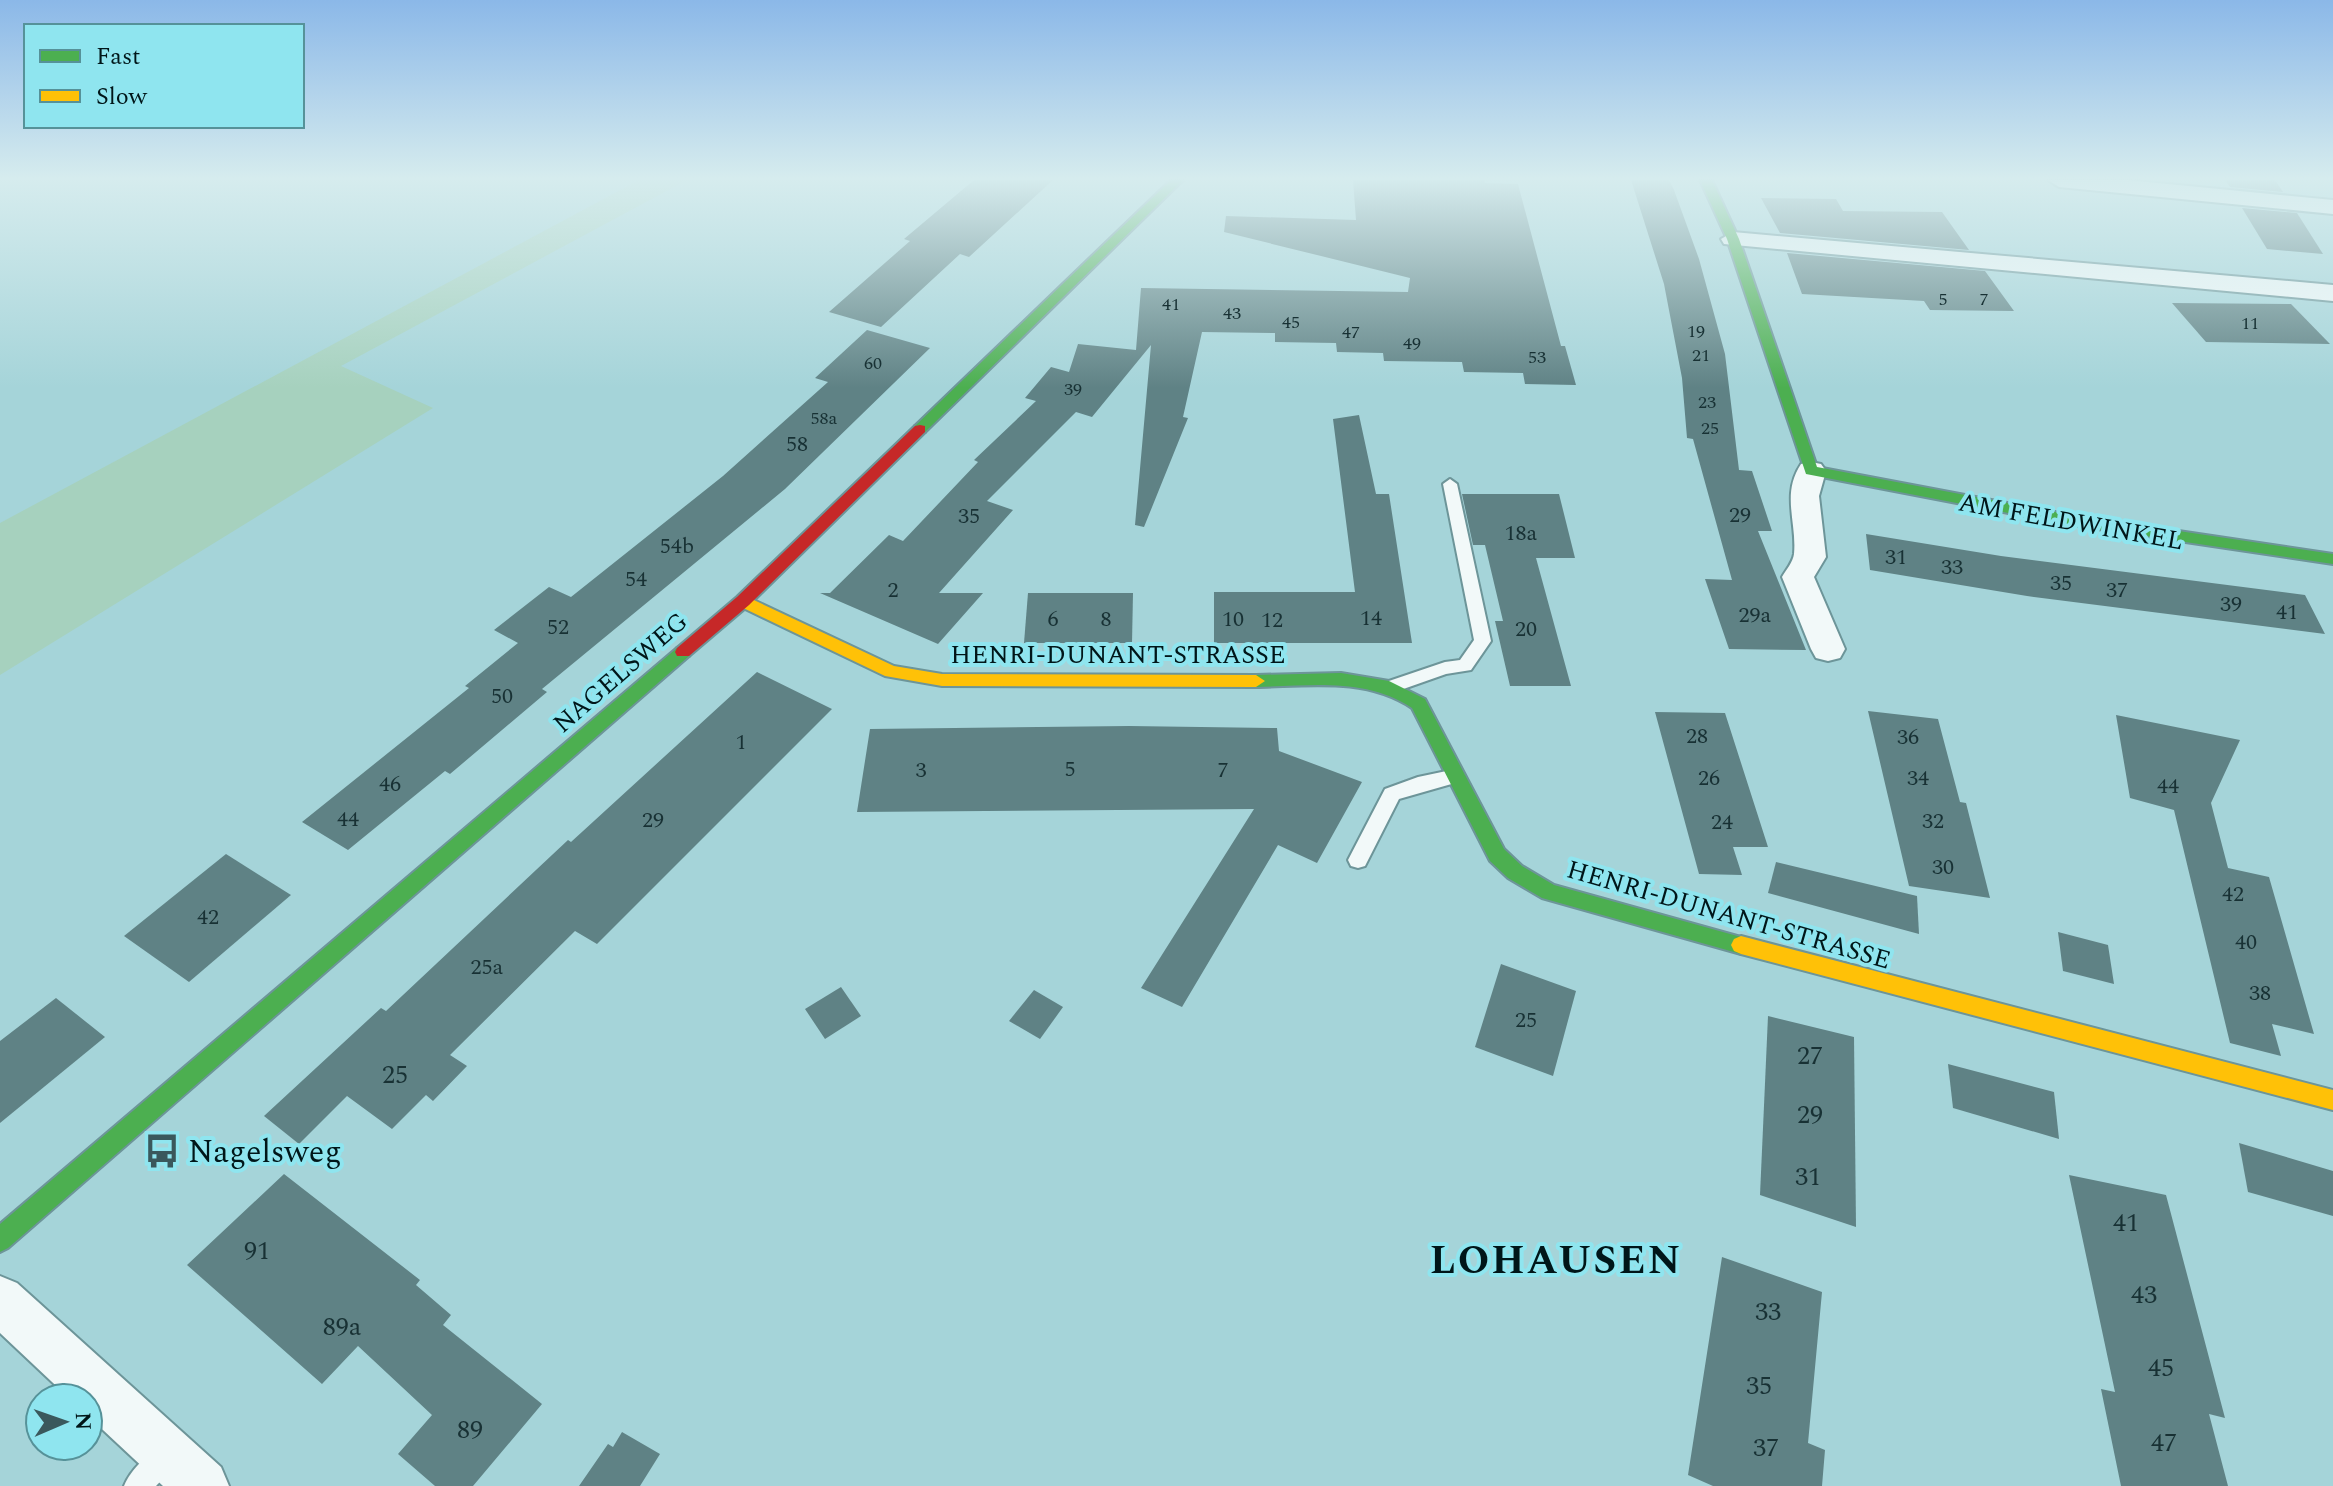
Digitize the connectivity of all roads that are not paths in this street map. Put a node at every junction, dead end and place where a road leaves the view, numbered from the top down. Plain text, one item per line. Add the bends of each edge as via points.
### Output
1 (1106, 249) edge
2 (1736, 249) edge
3 (1848, 249) edge
4 (2333, 293) edge
5 (1811, 471) junction
6 (1450, 484) dead end
7 (2333, 559) edge
8 (743, 601) junction
9 (1828, 649) dead end
10 (1392, 687) junction
11 (1456, 776) junction
12 (1358, 860) dead end
13 (2333, 1100) edge
14 (0, 1240) edge
15 (0, 1300) edge
16 (169, 1476) edge

1 - 8 street, NAGELSWEG
2 - 5 street
3 - 4 street
5 - 7 street, AM FELDWINKEL via 1996,509
5 - 9 street via 1804,496 1810,557 1798,577
6 - 10 lane via 1483,641 1465,666
8 - 10 street, HENRI-DUNANT-STRASSE via 891,672 942,680 1376,681
8 - 14 street, NAGELSWEG
10 - 11 street, HENRI-DUNANT-STRASSE via 1419,704
11 - 12 lane via 1392,794
11 - 13 street, HENRI-DUNANT-STRASSE via 1497,855 1515,872 1558,895
15 - 16 street

